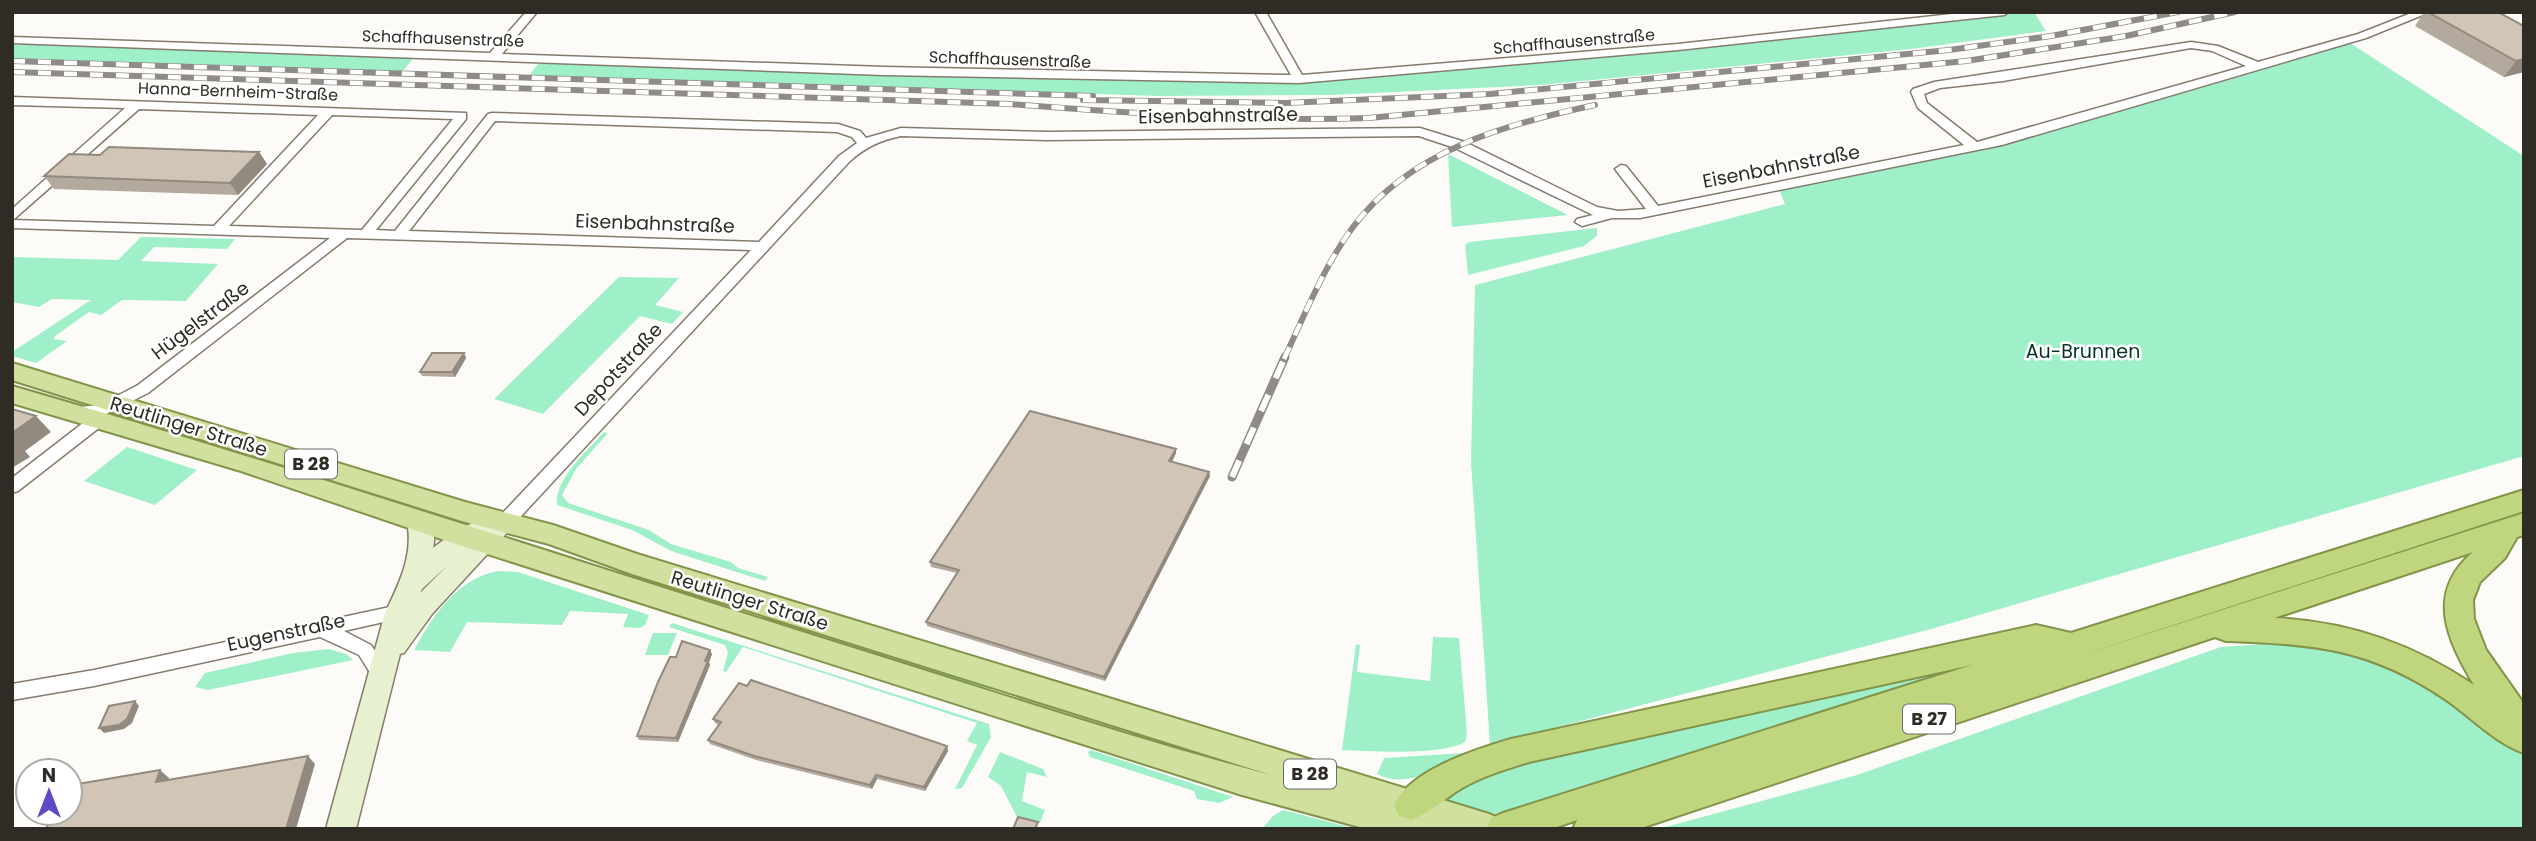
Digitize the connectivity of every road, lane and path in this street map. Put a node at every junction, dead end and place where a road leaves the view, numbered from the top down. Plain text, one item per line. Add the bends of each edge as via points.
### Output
1 (532, 12) edge
2 (1260, 12) edge
3 (2004, 12) edge
4 (2425, 12) edge
5 (12, 40) edge
6 (494, 55) junction
7 (2259, 67) junction
8 (1299, 79) junction
9 (12, 101) edge
10 (136, 105) junction
11 (328, 112) junction
12 (863, 143) junction
13 (1975, 146) junction
14 (1621, 169) dead end
15 (1655, 211) junction
16 (1610, 214) junction
17 (12, 216) edge
18 (1582, 222) dead end
19 (12, 224) edge
20 (218, 230) junction
21 (344, 234) junction
22 (365, 235) junction
23 (398, 236) junction
24 (763, 246) junction
25 (12, 371) edge
26 (12, 394) edge
27 (118, 403) junction
28 (69, 412) junction
29 (98, 420) junction
30 (12, 487) edge
31 (2524, 500) edge
32 (419, 522) junction
33 (2515, 527) edge
34 (485, 534) junction
35 (413, 582) junction
36 (411, 610) junction
37 (321, 629) junction
38 (2207, 629) junction
39 (2075, 644) junction
40 (177, 661) junction
41 (385, 666) junction
42 (12, 692) edge
43 (2524, 728) edge
44 (2524, 739) edge
45 (1643, 797) junction
46 (1416, 817) edge
47 (341, 829) edge
48 (1489, 829) edge
49 (1503, 829) edge
50 (1590, 829) edge

1 - 6 street
2 - 8 street
3 - 8 street, Schaffhausenstraße via 1665,49
4 - 7 street, Eisenbahnstraße
5 - 6 street, Schaffhausenstraße
6 - 8 street, Schaffhausenstraße via 871,71
7 - 13 street, Eisenbahnstraße
7 - 13 street via 2214,48 2191,44 1917,92 1922,104
9 - 10 street, Hanna-Bernheim-Straße
10 - 11 street, Hanna-Bernheim-Straße
10 - 17 street
11 - 20 street
11 - 22 street, Hanna-Bernheim-Straße via 462,116
12 - 16 street, Eisenbahnstraße via 901,132 1127,136 1420,132 1452,141 1571,201
12 - 23 street via 856,134 838,128 495,117
12 - 24 street, Eisenbahnstraße
13 - 15 street, Eisenbahnstraße
14 - 15 street
15 - 16 street, Eisenbahnstraße
16 - 18 street
19 - 20 street, Eisenbahnstraße
20 - 21 street, Eisenbahnstraße
21 - 22 street, Eisenbahnstraße
21 - 27 street, Hügelstraße via 163,375
22 - 23 street, Eisenbahnstraße
23 - 24 street, Eisenbahnstraße
24 - 34 street, Depotstraße
25 - 27 main road, Reutlinger Straße / B 28
26 - 28 main road, Reutlinger Straße / B 28
27 - 28 street, Hügelstraße via 92,412
27 - 34 main road, Reutlinger Straße / B 28
28 - 29 main road, Reutlinger Straße / B 28
29 - 30 street
29 - 32 main road, Reutlinger Straße / B 28
31 - 39 highway, B 27
32 - 34 main road, Reutlinger Straße / B 28
32 - 35 main road via 424,540
33 - 38 highway, B 27
33 - 43 highway via 2461,587 2459,618 2482,670
34 - 35 main road
34 - 36 main road
34 - 46 main road, Reutlinger Straße / B 28 via 1185,764
35 - 36 main road
36 - 37 street, Eugenstraße
36 - 40 street, Eugenstraße via 381,611 192,653
36 - 41 main road
37 - 40 street, Eugenstraße
37 - 41 street, Eugenstraße via 365,650
38 - 44 highway via 2303,632 2371,646 2473,699
38 - 45 highway, B 27
39 - 45 highway, B 27
39 - 46 highway via 2036,638 1529,748 1460,770 1433,787
40 - 42 street, Eugenstraße
41 - 47 main road
45 - 49 highway, B 27
45 - 50 highway, B 27
46 - 48 main road, Reutlinger Straße / B 28

